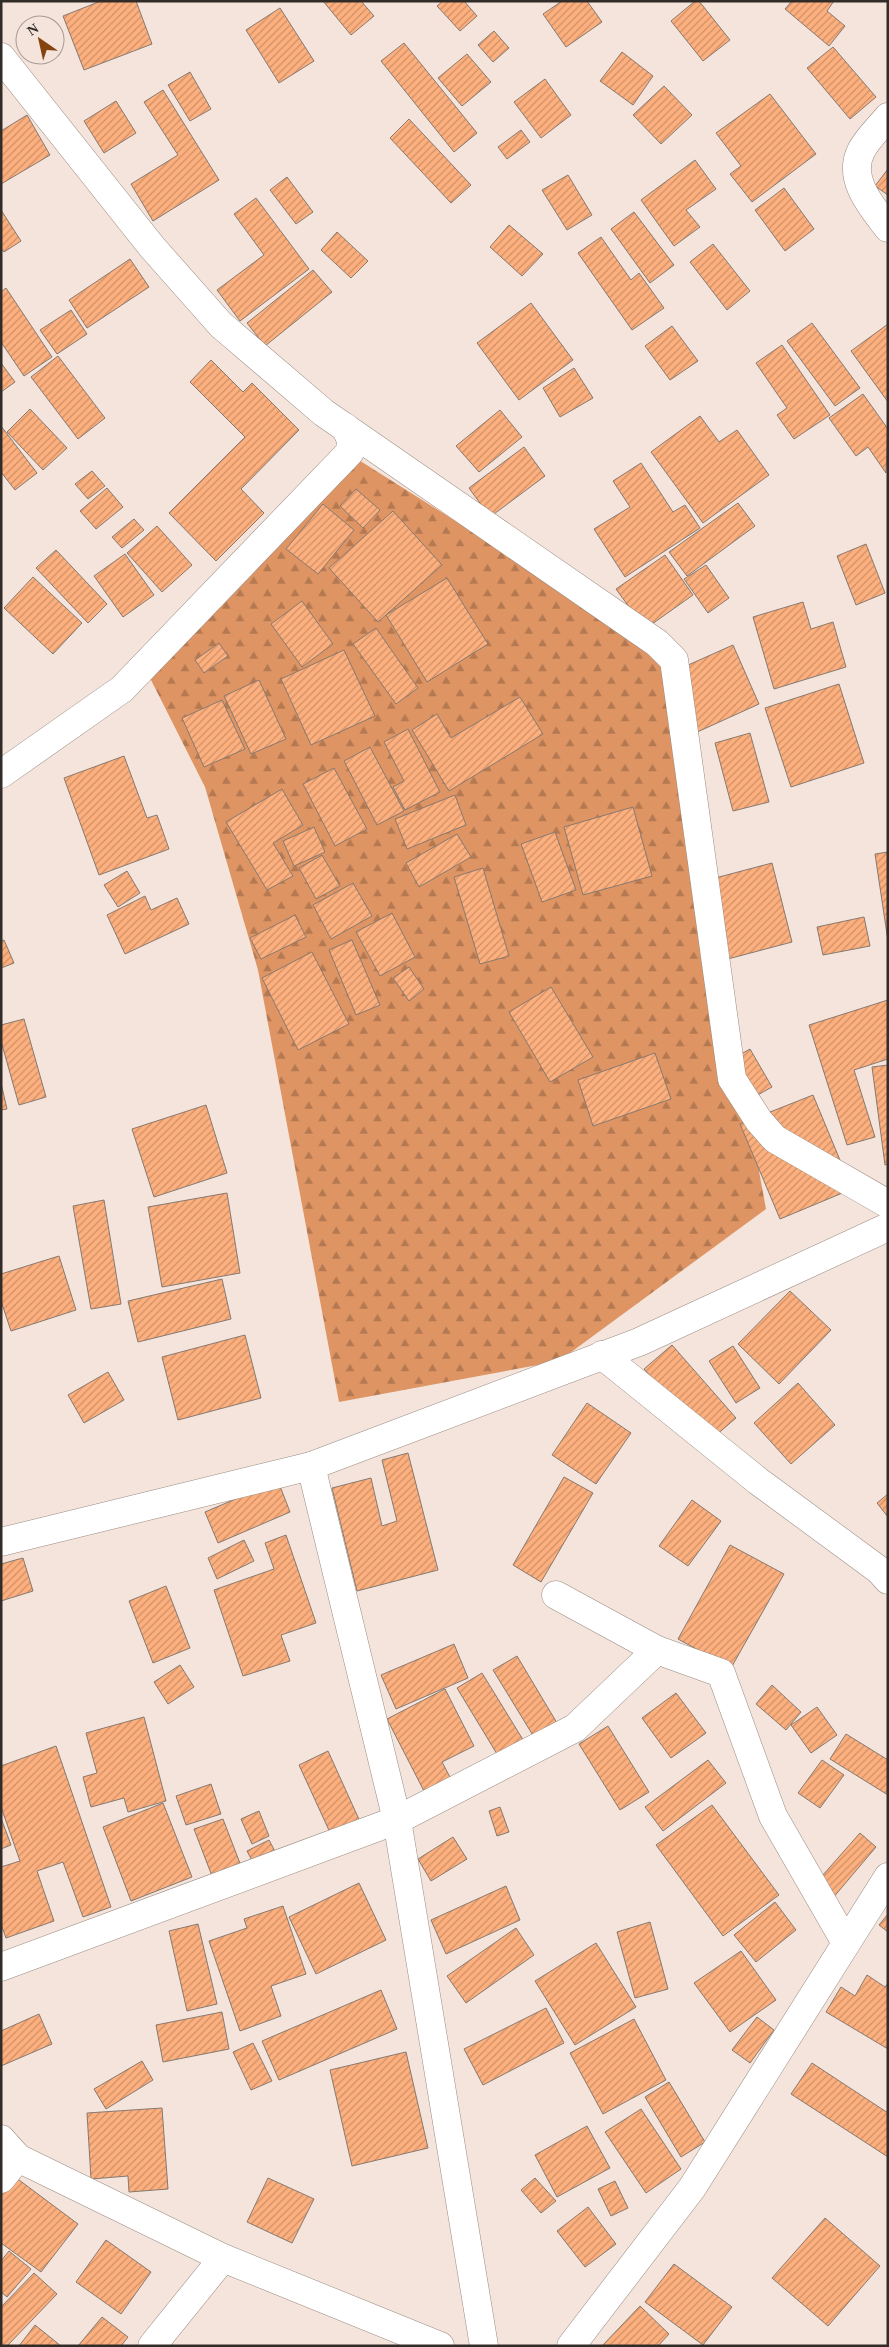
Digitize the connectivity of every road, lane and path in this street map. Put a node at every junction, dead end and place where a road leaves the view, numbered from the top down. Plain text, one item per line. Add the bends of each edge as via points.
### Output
1 (1, 57) edge
2 (888, 117) edge
3 (888, 228) edge
4 (345, 427) junction
5 (1, 774) edge
6 (888, 1204) edge
7 (888, 1227) edge
8 (602, 1355) junction
9 (311, 1466) junction
10 (1, 1542) edge
11 (888, 1580) edge
12 (556, 1595) dead end
13 (657, 1650) junction
14 (398, 1820) junction
15 (888, 1877) edge
16 (846, 1943) junction
17 (1, 1967) edge
18 (10, 2148) edge
19 (1, 2180) edge
20 (223, 2258) junction
21 (152, 2346) edge
22 (440, 2346) edge
23 (484, 2346) edge
24 (571, 2346) edge

1 - 4 street via 152,247 221,325
2 - 3 street via 861,151 857,167 863,196
4 - 5 street via 351,440 350,452 122,689
4 - 6 street via 657,643 674,660 732,1079 759,1121 775,1139
7 - 8 street via 639,1342
8 - 9 street
8 - 11 street via 758,1481 879,1570
9 - 10 street
9 - 14 street
12 - 13 street
13 - 14 street via 575,1728
13 - 16 street via 721,1673 773,1816
14 - 17 street
14 - 23 street
15 - 16 street
16 - 24 street via 692,2188
18 - 19 street
18 - 20 street
20 - 21 street
20 - 22 street

